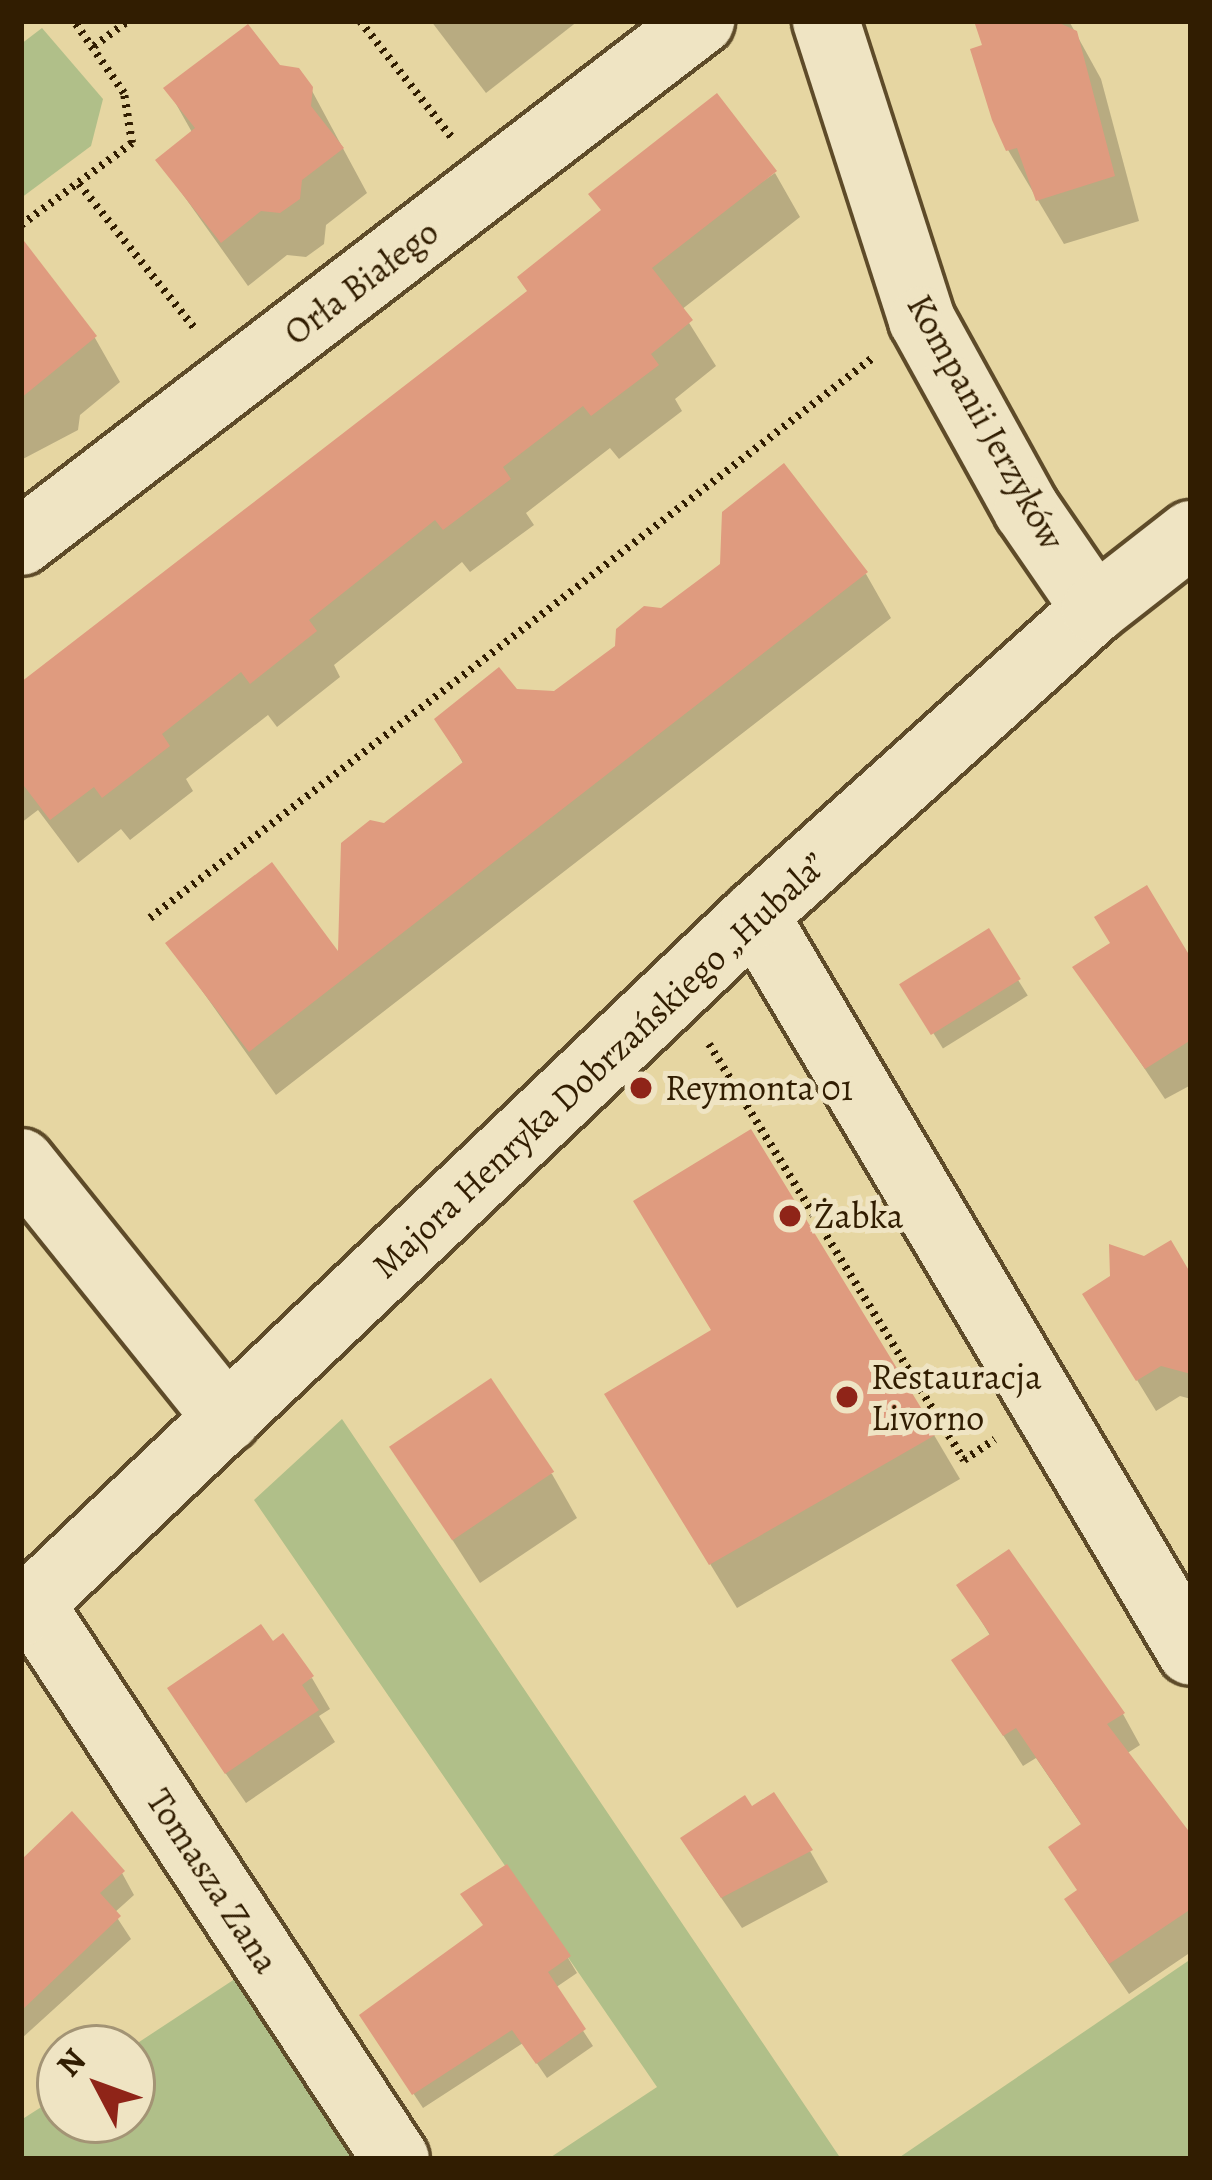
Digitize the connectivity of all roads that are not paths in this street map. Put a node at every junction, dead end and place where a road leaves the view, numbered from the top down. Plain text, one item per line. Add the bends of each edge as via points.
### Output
1 (701, 21) edge
2 (826, 21) edge
3 (1191, 534) edge
4 (21, 542) edge
5 (1095, 609) junction
6 (755, 915) junction
7 (21, 1162) edge
8 (227, 1418) junction
9 (26, 1608) edge
10 (1191, 1652) edge
11 (396, 2159) edge

1 - 4 street, Orła Białego
2 - 5 street, Kompanii Jerzyków via 922,320 1027,510
3 - 5 street, Majora Henryka Dobrzańskiego „Hubala”
5 - 6 street, Majora Henryka Dobrzańskiego „Hubala”
6 - 8 street, Majora Henryka Dobrzańskiego „Hubala”
6 - 10 street
7 - 8 street
8 - 9 street, Majora Henryka Dobrzańskiego „Hubala”
9 - 11 street, Tomasza Zana

